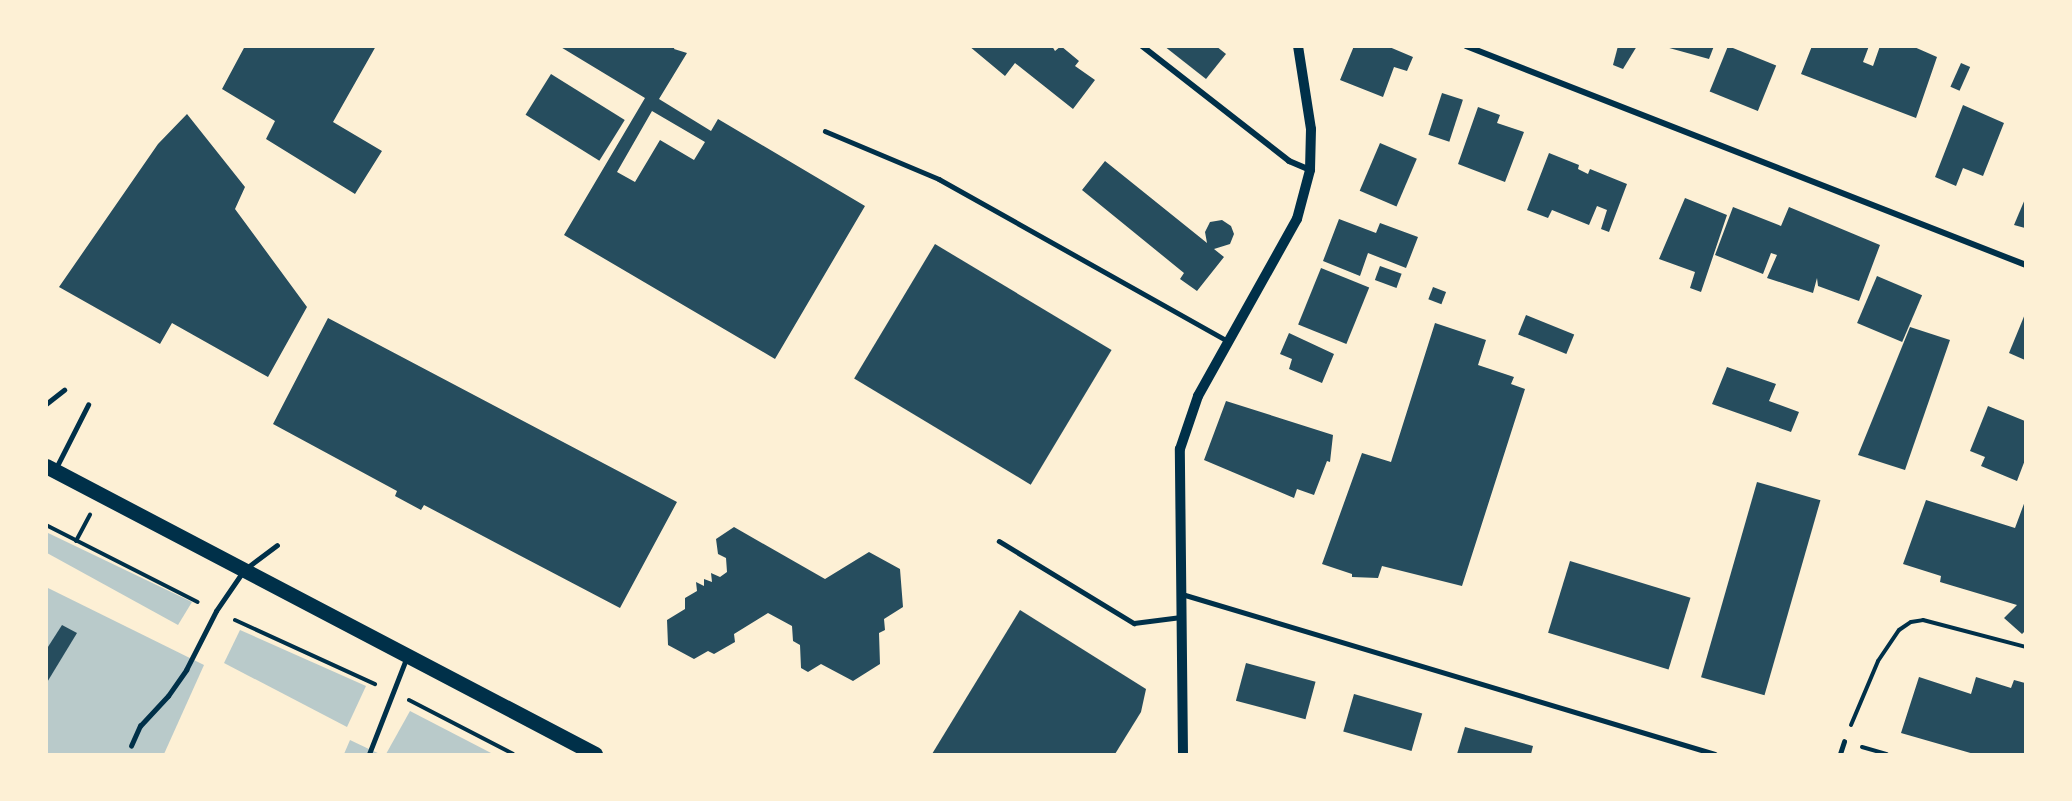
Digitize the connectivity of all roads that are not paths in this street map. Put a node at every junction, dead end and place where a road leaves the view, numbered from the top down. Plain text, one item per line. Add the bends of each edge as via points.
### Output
1 (1142, 46) edge
2 (1298, 46) edge
3 (1466, 46) edge
4 (825, 131) dead end
5 (1310, 170) junction
6 (2025, 265) edge
7 (1229, 342) junction
8 (64, 390) dead end
9 (46, 404) edge
10 (88, 405) dead end
11 (51, 468) edge
12 (999, 541) dead end
13 (277, 545) dead end
14 (244, 570) junction
15 (1180, 594) junction
16 (1181, 616) junction
17 (408, 654) junction
18 (1844, 742) road end
19 (131, 746) dead end
20 (574, 749) edge
21 (369, 754) edge
22 (595, 754) edge
23 (1183, 754) edge
24 (1714, 754) edge
25 (1840, 754) edge

1 - 5 street via 1289,161
2 - 5 street via 1310,119
3 - 6 street
4 - 7 lane via 939,179
5 - 7 street via 1298,219 1286,245
7 - 15 street via 1198,396 1180,450
8 - 9 lane
10 - 11 lane
11 - 14 main road
12 - 16 lane via 1134,623
13 - 14 lane
14 - 17 main road
14 - 19 lane via 216,611 186,670 140,726
15 - 16 street
15 - 24 lane
16 - 23 street
17 - 20 main road
17 - 21 lane
18 - 25 lane
20 - 22 main road

